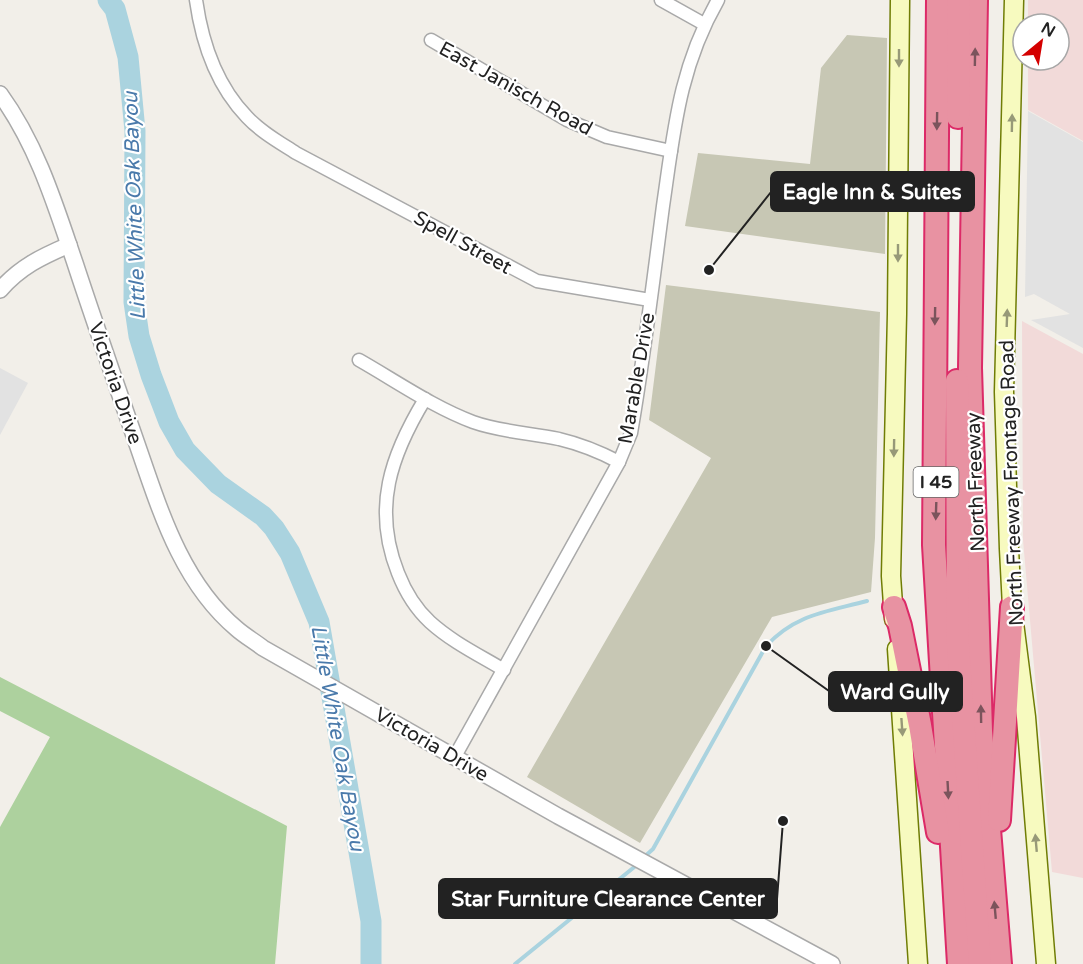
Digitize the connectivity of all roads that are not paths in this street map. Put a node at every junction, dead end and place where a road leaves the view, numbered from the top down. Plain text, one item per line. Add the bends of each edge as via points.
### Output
1 (196, 0) edge
2 (661, 0) edge
3 (718, 0) edge
4 (900, 0) edge
5 (938, 0) edge
6 (959, 0) edge
7 (976, 0) edge
8 (1014, 0) edge
9 (704, 24) junction
10 (431, 40) dead end
11 (0, 94) edge
12 (671, 151) junction
13 (69, 245) junction
14 (0, 290) edge
15 (650, 300) junction
16 (359, 360) dead end
17 (425, 399) junction
18 (619, 462) junction
19 (894, 607) junction
20 (1012, 607) junction
21 (504, 670) junction
22 (454, 758) junction
23 (991, 856) junction
24 (958, 953) edge
25 (917, 962) edge
26 (832, 964) edge
27 (980, 964) edge
28 (1000, 964) edge
29 (1046, 964) edge

1 - 15 street, Spell Street via 207,48 230,97 248,118 283,144 537,281
2 - 9 street
3 - 9 street, Marable Drive
4 -> 19 main road via 891,576
5 -> 24 highway, North Freeway / I 45 via 934,545
6 - 27 highway, North Freeway via 958,645
23 -> 7 highway, North Freeway / I 45 via 981,731 970,368
20 -> 8 main road, North Freeway Frontage Road via 1004,392
9 - 12 street, Marable Drive via 682,83
10 - 12 street, East Janisch Road via 567,120 607,137
11 - 13 street, Victoria Drive via 38,161
12 - 15 street, Marable Drive
13 - 14 street via 31,263
13 - 22 street, Victoria Drive via 173,543 208,597 236,628 263,648
15 - 18 street, Marable Drive via 631,433
16 - 17 street
17 - 18 street via 472,422 558,439
17 - 21 street via 410,424 385,499 392,558 413,602 429,621
18 - 21 street, Marable Drive
19 - 24 highway via 920,724
19 -> 25 main road
20 - 23 highway via 1000,814
29 -> 20 main road, North Freeway Frontage Road via 1026,717
21 - 22 street, Marable Drive
22 - 26 street, Victoria Drive
28 -> 23 highway, North Freeway / I 45

